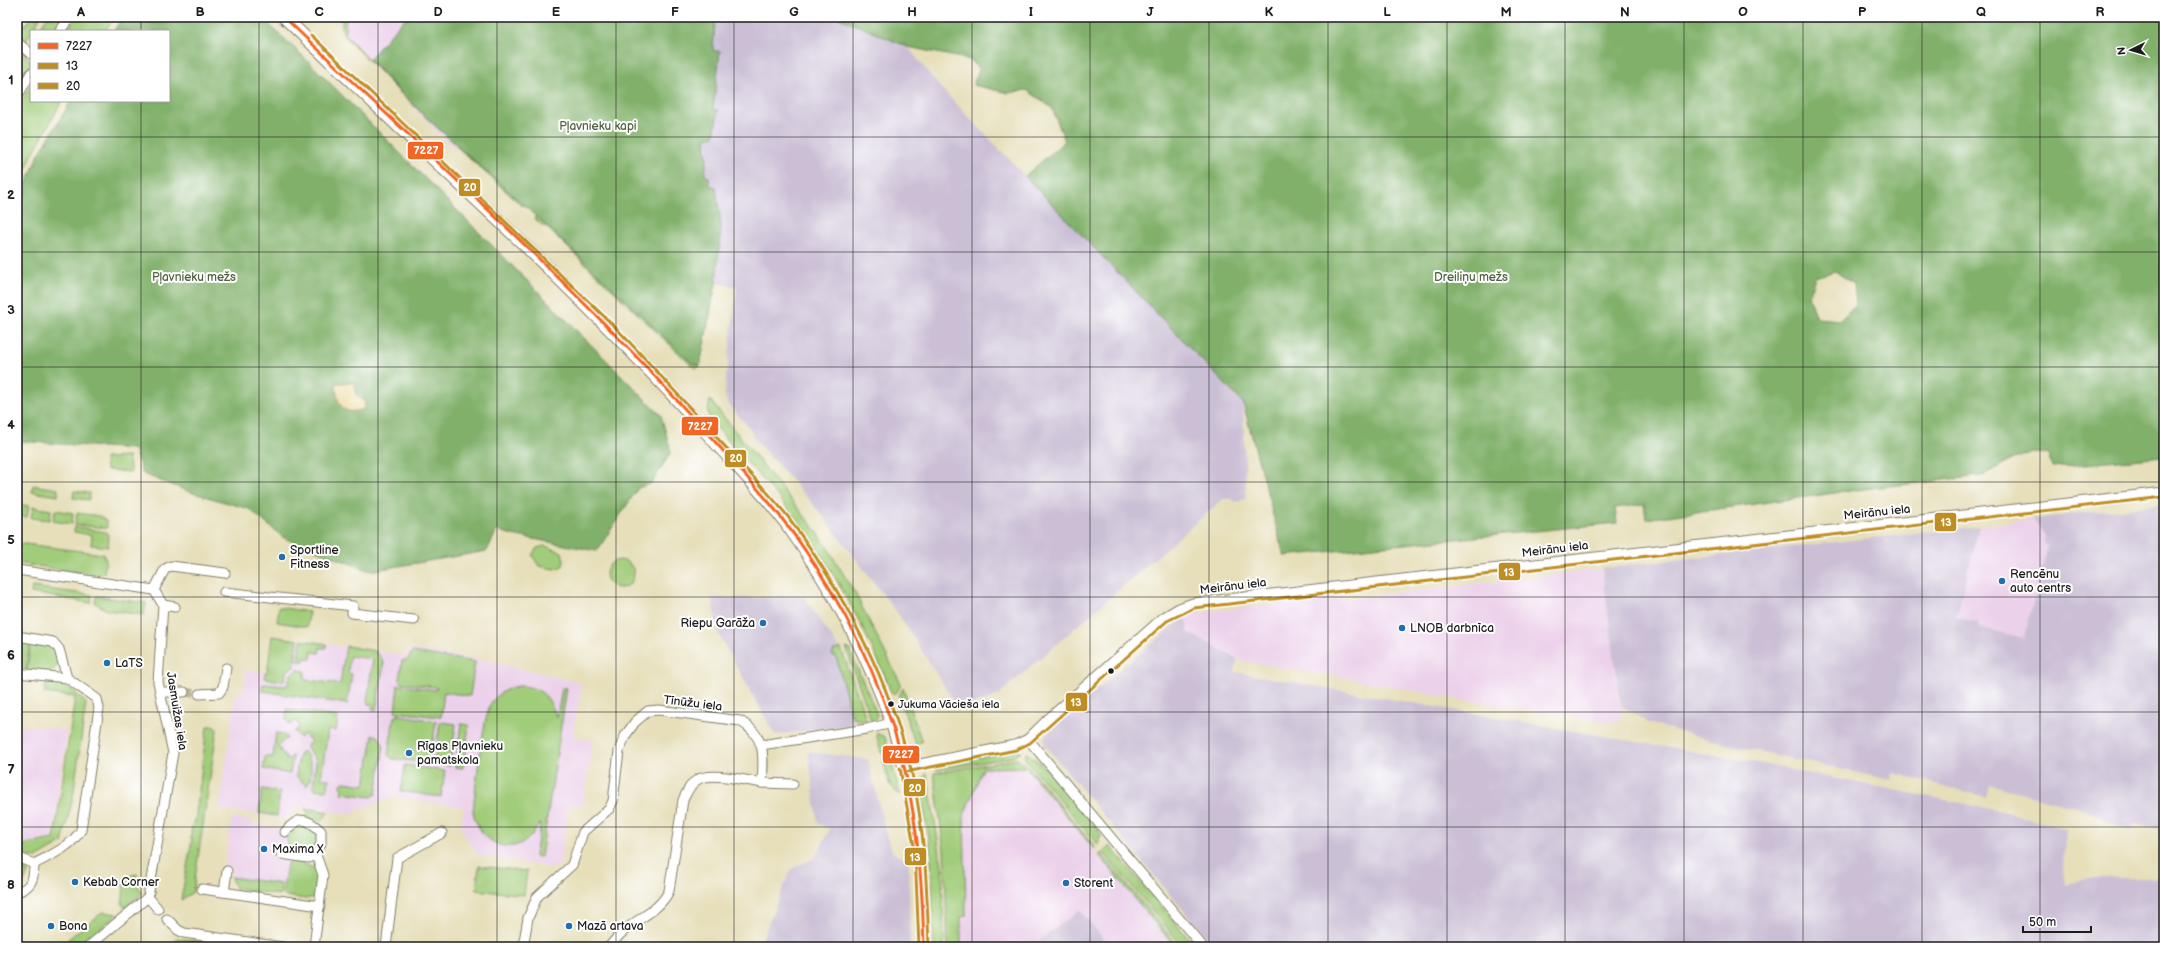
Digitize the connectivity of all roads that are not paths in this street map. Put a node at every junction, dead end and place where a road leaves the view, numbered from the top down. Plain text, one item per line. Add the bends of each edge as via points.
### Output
1 (70, 17) edge
2 (284, 17) edge
3 (61, 30) edge
4 (17, 42) edge
5 (30, 53) edge
6 (30, 75) edge
7 (17, 97) edge
8 (2164, 492) edge
9 (17, 570) edge
10 (225, 573) dead end
11 (154, 590) junction
12 (224, 592) dead end
13 (163, 605) junction
14 (175, 607) dead end
15 (414, 620) dead end
16 (17, 636) edge
17 (226, 668) dead end
18 (17, 673) edge
19 (67, 678) junction
20 (160, 692) junction
21 (184, 692) tunnel mouth
22 (199, 694) tunnel mouth
23 (892, 723) junction
24 (1028, 739) junction
25 (761, 745) junction
26 (905, 767) junction
27 (762, 783) junction
28 (793, 784) dead end
29 (285, 832) dead end
30 (442, 833) dead end
31 (281, 854) dead end
32 (316, 855) junction
33 (17, 857) edge
34 (34, 864) junction
35 (227, 871) dead end
36 (202, 889) dead end
37 (17, 892) edge
38 (224, 892) junction
39 (148, 897) junction
40 (320, 906) junction
41 (158, 909) dead end
42 (167, 920) dead end
43 (88, 947) edge
44 (283, 947) edge
45 (314, 947) edge
46 (386, 947) edge
47 (524, 947) edge
48 (609, 947) edge
49 (924, 947) edge
50 (1203, 947) edge

1 - 3 street
2 - 23 main road via 562,281 679,401 754,485 790,528 829,588 857,641
4 - 5 street
6 - 7 street
8 - 24 street, Meirānu iela via 1193,603 1164,617
9 - 11 street
10 - 11 street via 171,566 165,569
11 - 13 street
12 - 15 street via 353,606 352,613
13 - 14 street
13 - 20 street, Jasmuižas iela via 157,669
16 - 19 street via 53,642 59,649
17 - 22 street via 223,687 218,694
18 - 19 street
19 - 34 street via 97,700 99,708 81,830 67,846
20 - 21 street
20 - 39 street, Jasmuižas iela via 173,753
23 - 25 street
23 - 26 main road
24 - 26 street, Meirānu iela
24 - 50 street
25 - 27 street via 764,761
25 - 47 street, Tīnūžu iela via 750,726 740,721 659,710 648,711 639,718 619,751 609,809 583,832 572,865 537,897 528,918
26 - 49 main road via 920,857
27 - 28 street
27 - 48 street via 710,776 698,779 690,787 683,800 669,892 656,909 628,927
29 - 32 street via 292,823 302,819 313,824 321,831 321,844
30 - 46 street via 397,858
31 - 32 street via 308,858
32 - 40 street via 323,875
33 - 34 street
34 - 37 street via 32,882
35 - 38 street
36 - 38 street
38 - 40 street
39 - 41 street
39 - 43 street
40 - 45 street
42 - 44 street via 184,933

